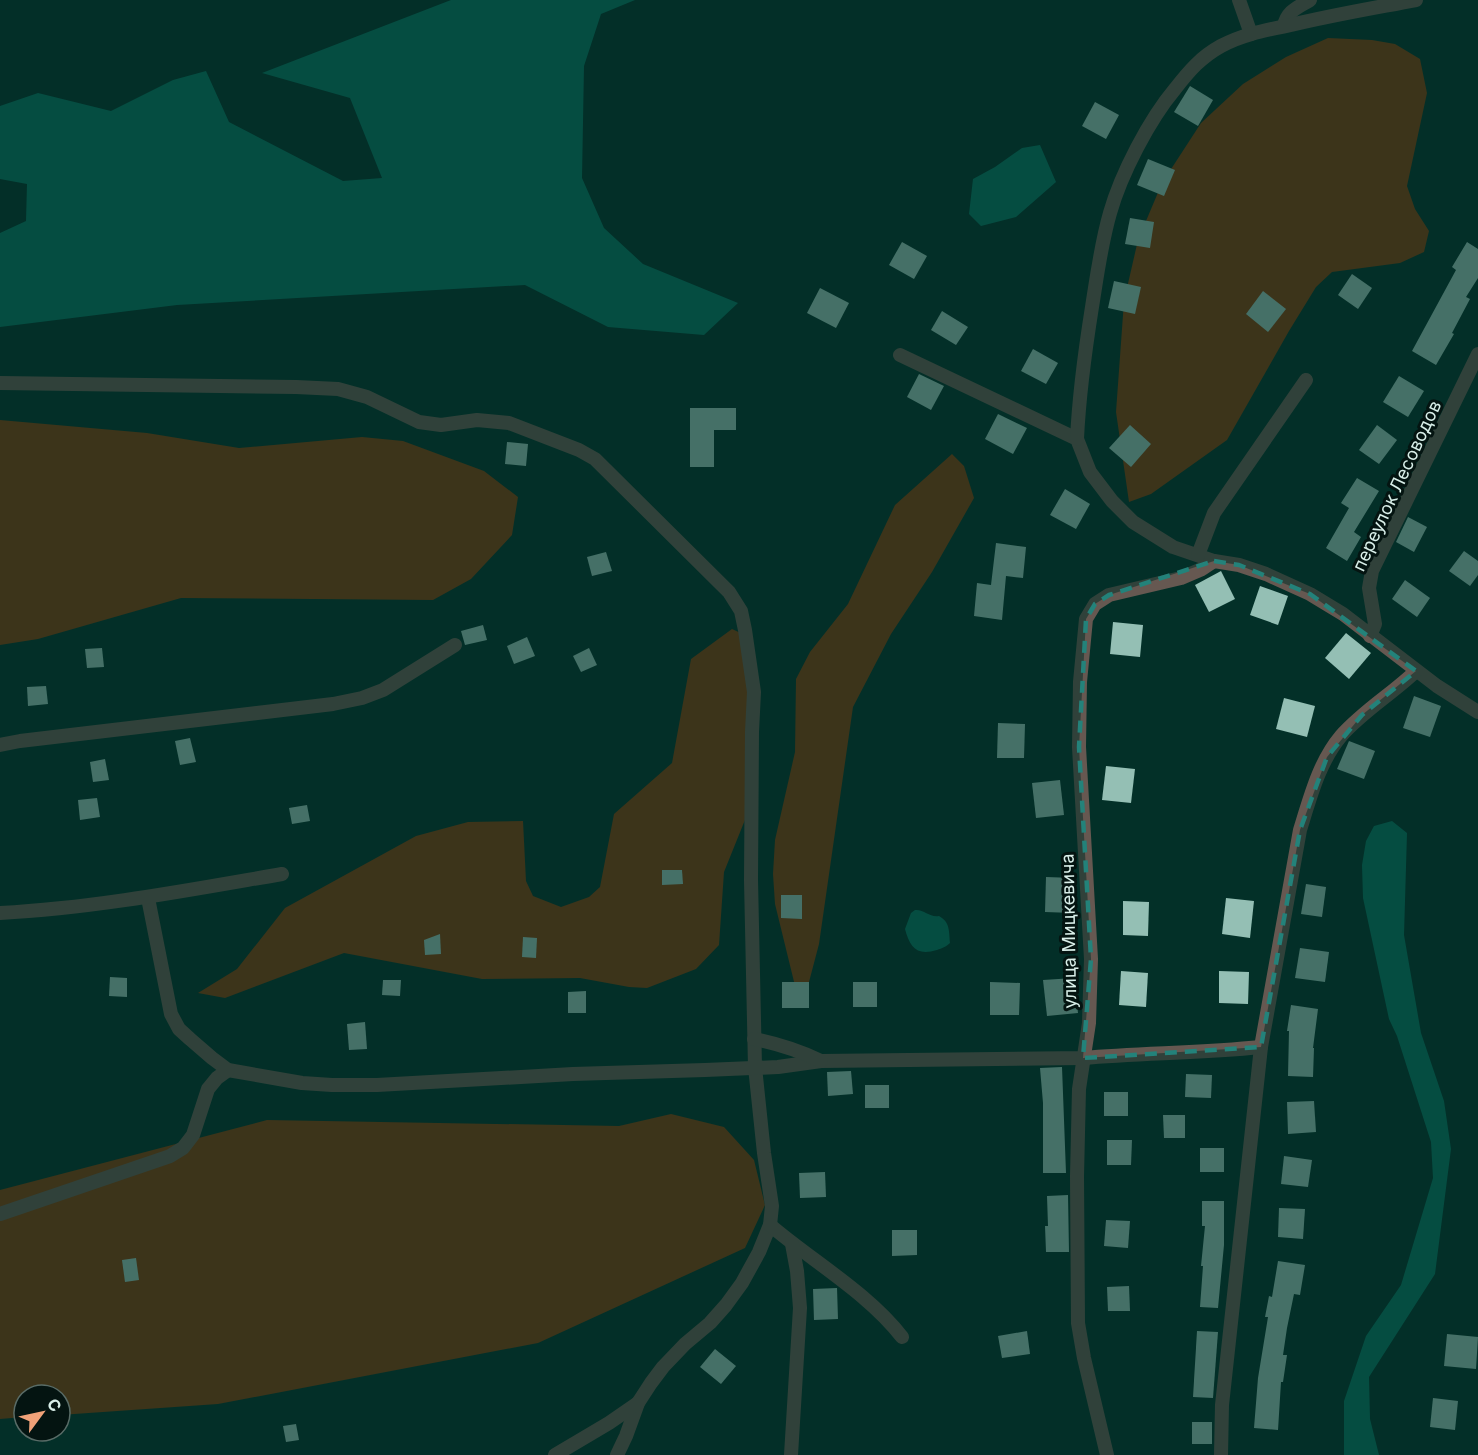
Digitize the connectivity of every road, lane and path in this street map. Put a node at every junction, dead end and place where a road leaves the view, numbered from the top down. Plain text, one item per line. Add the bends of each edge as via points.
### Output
1 (1239, 0) edge
2 (1310, 0) edge
3 (1416, 0) edge
4 (1284, 26) junction
5 (1251, 33) junction
6 (1478, 354) edge
7 (900, 355) dead end
8 (1306, 380) dead end
9 (0, 383) edge
10 (1077, 439) junction
11 (1198, 555) junction
12 (1214, 561) junction
13 (1370, 636) junction
14 (455, 645) dead end
15 (1416, 671) junction
16 (1478, 712) edge
17 (0, 745) edge
18 (282, 874) dead end
19 (148, 898) junction
20 (0, 913) edge
21 (754, 1039) junction
22 (1261, 1047) junction
23 (1083, 1058) junction
24 (821, 1061) junction
25 (755, 1067) junction
26 (228, 1070) junction
27 (0, 1214) edge
28 (770, 1225) junction
29 (792, 1244) junction
30 (902, 1337) dead end
31 (638, 1403) junction
32 (555, 1455) edge
33 (617, 1455) edge
34 (791, 1455) edge
35 (1107, 1455) edge
36 (1221, 1455) edge

1 - 5 street
2 - 4 street via 1293,10
3 - 4 street
4 - 5 street
5 - 10 street via 1196,63 1143,136 1119,187 1100,261
6 - 13 street, переулок Лесоводов via 1372,571 1369,588 1375,624
7 - 10 street
8 - 11 street via 1214,513
9 - 21 street via 338,389 367,397 419,422 509,423 595,459 729,592 741,611 754,692 751,880
10 - 11 street via 1090,472 1133,522 1173,547
11 - 12 street
12 - 13 street via 1266,574 1310,594
12 - 23 street, улица Мицкевича via 1181,578 1109,595 1095,604 1086,619 1079,747 1091,959 1089,1023
13 - 15 street
14 - 17 street via 383,690 362,698
15 - 16 street
15 - 22 street via 1362,715 1327,757 1300,830
18 - 19 street
19 - 20 street
19 - 26 street via 171,1014 179,1029
21 - 24 street via 798,1050
21 - 25 street
22 - 23 street
22 - 36 street via 1222,1405
23 - 24 street
23 - 35 street, улица Мицкевича via 1077,1176 1078,1323
24 - 25 street
25 - 26 street via 377,1085 302,1083
25 - 28 street via 772,1206
26 - 27 street via 208,1089 193,1135 183,1148 170,1156
28 - 29 street
28 - 31 street via 754,1262 726,1305 663,1367
29 - 30 street via 881,1312
29 - 34 street via 800,1308
31 - 32 street
31 - 33 street

